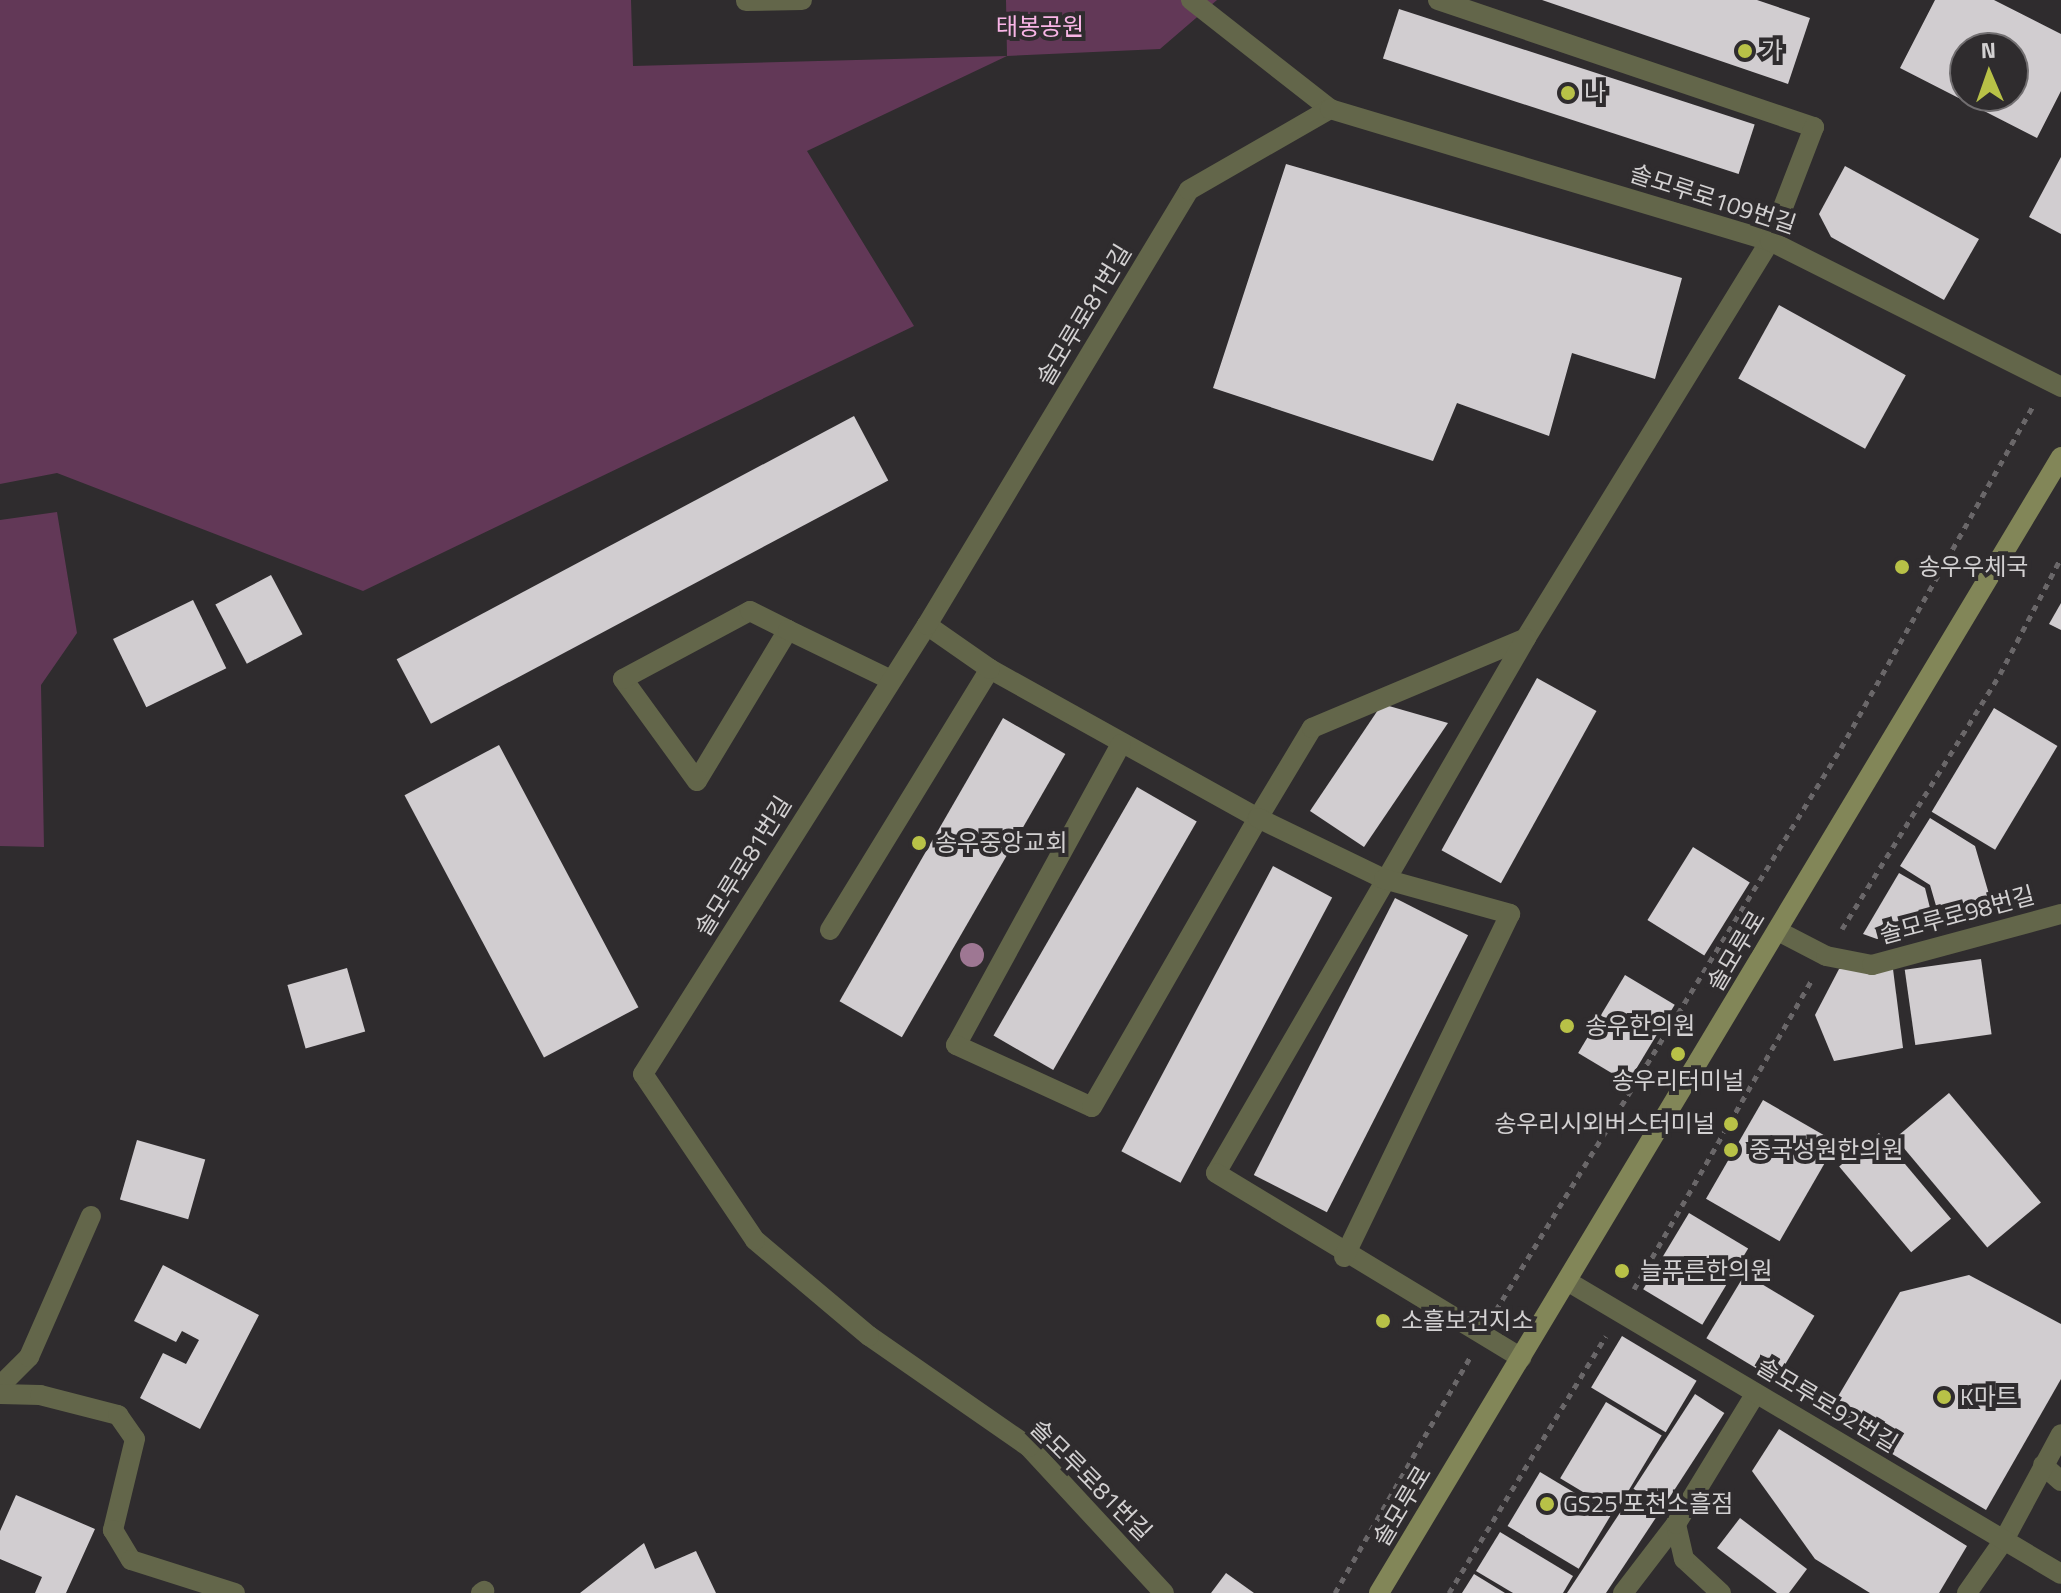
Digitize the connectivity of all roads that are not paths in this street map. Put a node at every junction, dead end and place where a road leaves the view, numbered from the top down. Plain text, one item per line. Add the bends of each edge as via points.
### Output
1 (802, 0) edge
2 (1191, 0) edge
3 (1438, 0) edge
4 (746, 1) edge
5 (1330, 109) junction
6 (1770, 241) junction
7 (2055, 383) edge
8 (2061, 457) edge
9 (927, 625) junction
10 (788, 630) junction
11 (1526, 638) junction
12 (990, 669) junction
13 (891, 680) junction
14 (1121, 744) junction
15 (1258, 818) junction
16 (1384, 879) junction
17 (2061, 914) edge
18 (830, 930) dead end
19 (1778, 931) junction
20 (91, 1216) dead end
21 (1344, 1257) junction
22 (1567, 1281) junction
23 (1521, 1358) junction
24 (0, 1386) edge
25 (1756, 1393) junction
26 (0, 1394) edge
27 (2061, 1434) edge
28 (2043, 1465) junction
29 (2061, 1481) edge
30 (1676, 1524) junction
31 (2004, 1540) junction
32 (2061, 1574) edge
33 (235, 1593) edge
34 (1163, 1593) edge
35 (1379, 1593) edge
36 (1623, 1593) edge
37 (1721, 1593) edge
38 (1967, 1593) edge

1 - 4 street
2 - 5 street
3 - 6 street via 1814,127
5 - 6 street, 솔모루로109번길
5 - 9 street, 솔모루로81번길 via 1189,190
6 - 7 street, 솔모루로109번길
6 - 11 street
8 - 19 main road, 솔모루로
9 - 12 street
9 - 13 street, 솔모루로81번길
10 - 10 street via 750,611 623,679 697,781
10 - 13 street
11 - 15 street via 1312,728
11 - 16 street
12 - 14 street
12 - 18 street
13 - 34 street, 솔모루로81번길 via 643,1074 755,1240 869,1336 1029,1447
14 - 15 street
14 - 15 street via 956,1045 1092,1107
15 - 16 street
16 - 21 street via 1216,1173
16 - 21 street via 1510,914
17 - 19 street, 솔모루로98번길 via 1872,965 1826,956
19 - 22 main road, 솔모루로
20 - 24 street via 29,1357
21 - 23 street
22 - 23 main road, 솔모루로
22 - 25 street, 솔모루로92번길
23 - 35 main road, 솔모루로
25 - 30 street
25 - 31 street, 솔모루로92번길
26 - 33 street via 40,1395 118,1415 135,1439 113,1530 131,1560
27 - 28 street
28 - 29 street
28 - 31 street
30 - 36 street
30 - 37 street via 1684,1559
31 - 32 street, 솔모루로92번길
31 - 38 street

